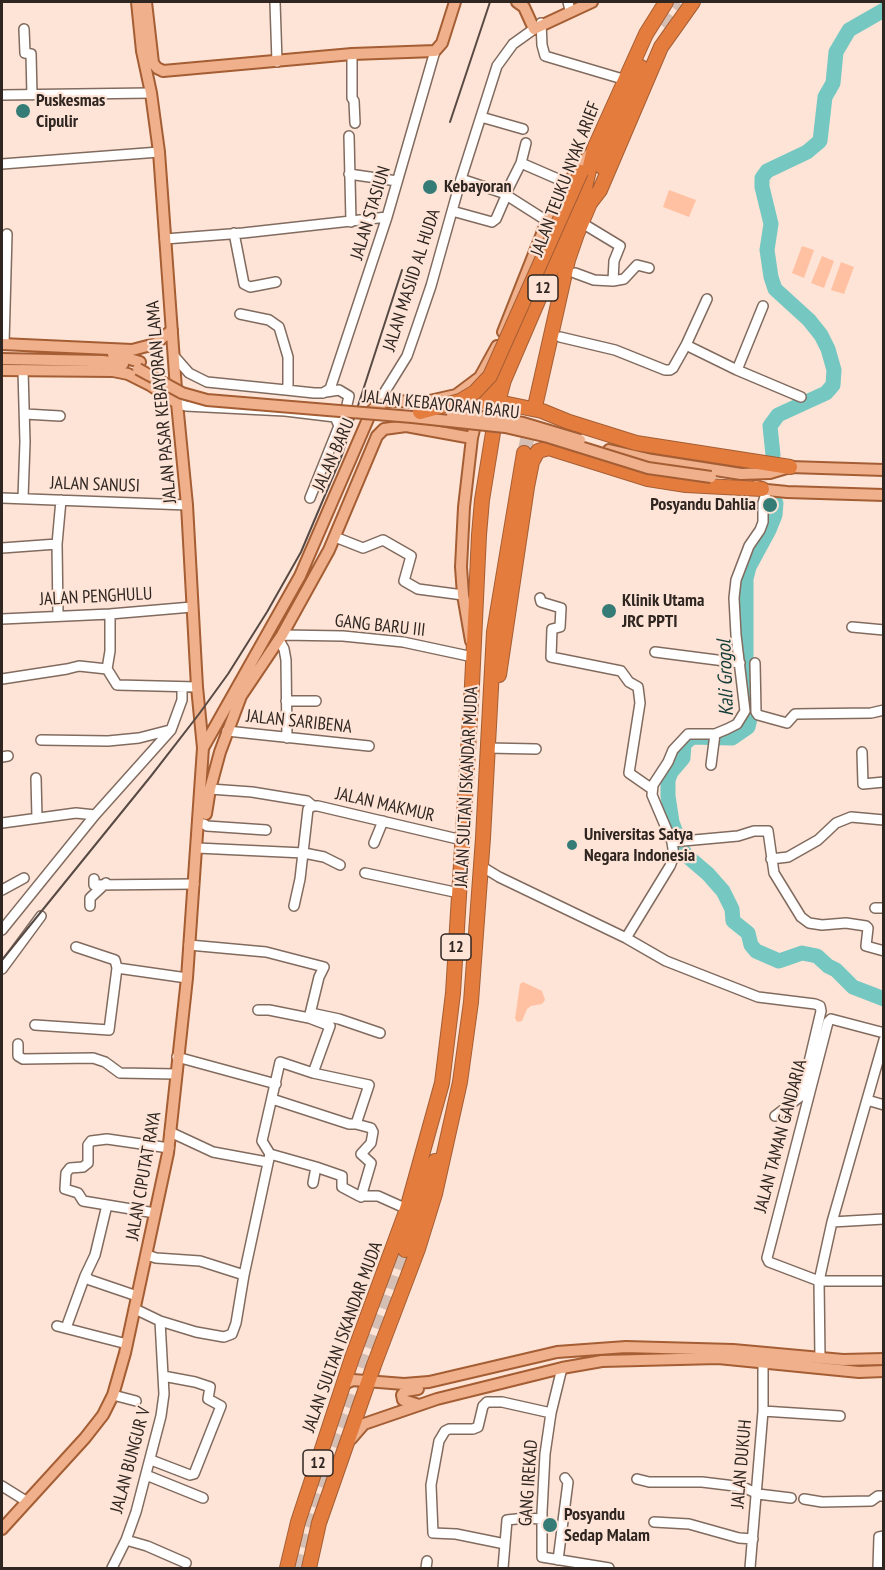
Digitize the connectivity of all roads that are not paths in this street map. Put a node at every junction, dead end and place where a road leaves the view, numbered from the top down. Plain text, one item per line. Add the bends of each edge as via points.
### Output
1 (137, 2) edge
2 (146, 2) edge
3 (274, 2) edge
4 (455, 2) edge
5 (592, 2) edge
6 (666, 2) edge
7 (522, 3) edge
8 (688, 4) edge
9 (569, 6) edge
10 (661, 25) tunnel mouth
11 (538, 26) junction
12 (24, 29) dead end
13 (435, 51) junction
14 (352, 54) junction
15 (277, 62) junction
16 (163, 71) junction
17 (626, 80) junction
18 (151, 91) junction
19 (2, 95) edge
20 (32, 95) junction
21 (481, 117) junction
22 (355, 123) dead end
23 (523, 129) dead end
24 (349, 136) dead end
25 (526, 143) dead end
26 (159, 152) junction
27 (593, 154) junction
28 (520, 163) junction
29 (2, 164) edge
30 (349, 174) junction
31 (460, 178) junction
32 (397, 181) junction
33 (567, 183) junction
34 (506, 195) junction
35 (587, 200) junction
36 (452, 211) junction
37 (387, 217) junction
38 (351, 222) junction
39 (547, 222) junction
40 (579, 228) junction
41 (234, 233) junction
42 (7, 234) dead end
43 (165, 238) junction
44 (649, 268) dead end
45 (574, 273) junction
46 (614, 281) junction
47 (276, 282) dead end
48 (707, 299) dead end
49 (763, 306) dead end
50 (240, 314) dead end
51 (172, 330) junction
52 (560, 337) junction
53 (686, 345) junction
54 (2, 347) edge
55 (174, 356) junction
56 (2, 359) edge
57 (139, 366) junction
58 (2, 370) edge
59 (23, 370) junction
60 (737, 370) junction
61 (480, 376) junction
62 (504, 380) junction
63 (286, 390) junction
64 (323, 393) junction
65 (801, 397) dead end
66 (410, 402) junction
67 (481, 402) junction
68 (498, 402) junction
69 (177, 403) junction
70 (376, 406) junction
71 (539, 406) junction
72 (420, 412) junction
73 (25, 414) junction
74 (60, 416) dead end
75 (335, 417) junction
76 (568, 422) junction
77 (406, 426) junction
78 (472, 438) junction
79 (491, 442) joint
80 (559, 452) junction
81 (524, 453) tunnel mouth
82 (790, 467) junction
83 (884, 470) edge
84 (713, 473) junction
85 (764, 490) junction
86 (884, 495) edge
87 (2, 498) edge
88 (22, 498) junction
89 (310, 498) dead end
90 (61, 500) junction
91 (187, 505) junction
92 (335, 537) junction
93 (57, 544) junction
94 (2, 548) edge
95 (462, 595) junction
96 (540, 598) dead end
97 (192, 606) junction
98 (110, 614) junction
99 (58, 616) junction
100 (2, 619) edge
101 (852, 627) dead end
102 (884, 630) edge
103 (281, 638) junction
104 (473, 652) junction
105 (655, 652) dead end
106 (740, 663) junction
107 (755, 663) dead end
108 (107, 669) junction
109 (2, 679) edge
110 (197, 687) junction
111 (182, 688) junction
112 (286, 700) junction
113 (316, 701) dead end
114 (489, 709) junction
115 (884, 710) edge
116 (199, 714) junction
117 (171, 730) junction
118 (227, 731) junction
119 (208, 736) junction
120 (287, 738) junction
121 (41, 740) dead end
122 (714, 740) junction
123 (369, 746) dead end
124 (203, 748) junction
125 (487, 748) junction
126 (536, 749) dead end
127 (862, 752) dead end
128 (711, 765) dead end
129 (36, 778) dead end
130 (884, 782) edge
131 (210, 789) junction
132 (652, 789) junction
133 (313, 806) junction
134 (95, 815) junction
135 (37, 818) junction
136 (884, 820) edge
137 (383, 821) junction
138 (2, 823) edge
139 (201, 825) junction
140 (266, 830) dead end
141 (462, 840) junction
142 (674, 841) junction
143 (374, 843) dead end
144 (197, 848) junction
145 (304, 853) junction
146 (771, 859) junction
147 (340, 865) dead end
148 (481, 866) junction
149 (365, 873) dead end
150 (499, 877) junction
151 (24, 878) dead end
152 (94, 879) dead end
153 (106, 883) junction
154 (194, 884) junction
155 (479, 889) junction
156 (2, 890) edge
157 (459, 893) junction
158 (90, 906) dead end
159 (294, 906) dead end
160 (41, 916) dead end
161 (2, 930) edge
162 (626, 938) junction
163 (189, 945) junction
164 (76, 947) dead end
165 (884, 951) edge
166 (117, 968) junction
167 (2, 969) edge
168 (187, 978) junction
169 (258, 1010) dead end
170 (310, 1016) junction
171 (35, 1025) dead end
172 (884, 1033) edge
173 (380, 1034) dead end
174 (884, 1040) edge
175 (18, 1044) dead end
176 (177, 1057) junction
177 (313, 1073) junction
178 (176, 1074) junction
179 (276, 1084) junction
180 (272, 1099) junction
181 (867, 1100) junction
182 (884, 1105) edge
183 (775, 1116) dead end
184 (451, 1123) junction
185 (356, 1124) junction
186 (170, 1132) junction
187 (169, 1148) junction
188 (269, 1158) junction
189 (316, 1167) junction
190 (313, 1183) dead end
191 (361, 1197) junction
192 (107, 1205) junction
193 (411, 1213) junction
194 (155, 1214) junction
195 (884, 1219) edge
196 (832, 1222) junction
197 (405, 1250) tunnel mouth
198 (147, 1255) junction
199 (244, 1275) junction
200 (85, 1276) junction
201 (819, 1281) junction
202 (884, 1281) edge
203 (137, 1296) junction
204 (135, 1310) junction
205 (160, 1320) junction
206 (127, 1344) junction
207 (599, 1349) junction
208 (352, 1358) junction
209 (820, 1358) junction
210 (884, 1359) edge
211 (602, 1361) junction
212 (763, 1361) junction
213 (374, 1365) junction
214 (562, 1368) junction
215 (884, 1371) edge
216 (163, 1376) junction
217 (442, 1379) junction
218 (369, 1381) junction
219 (344, 1384) junction
220 (113, 1395) junction
221 (136, 1401) dead end
222 (420, 1405) junction
223 (763, 1411) junction
224 (551, 1413) junction
225 (840, 1416) dead end
226 (345, 1447) junction
227 (151, 1460) junction
228 (146, 1475) junction
229 (565, 1478) dead end
230 (637, 1479) dead end
231 (2, 1486) edge
232 (755, 1492) junction
233 (884, 1496) edge
234 (203, 1498) dead end
235 (790, 1498) dead end
236 (804, 1499) dead end
237 (26, 1501) junction
238 (542, 1519) junction
239 (654, 1522) dead end
240 (2, 1529) edge
241 (884, 1536) edge
242 (753, 1539) junction
243 (126, 1540) junction
244 (505, 1544) junction
245 (558, 1560) junction
246 (186, 1563) dead end
247 (598, 1568) edge
248 (112, 1569) edge
249 (287, 1569) edge
250 (309, 1569) edge
251 (503, 1569) edge
252 (609, 1569) edge
253 (750, 1569) edge
254 (878, 1569) edge

1 - 18 main road, JALAN PASAR KEBAYORAN LAMA
2 - 16 main road via 153,63
3 - 15 street
4 - 13 main road via 442,43
5 - 9 main road, JALAN MASJID AL HUDA
6 - 17 highway, JALAN TEUKU NYAK ARIEF / 12 via 646,34
7 - 11 main road
8 - 35 highway, JALAN TEUKU NYAK ARIEF / 12 via 662,47 600,190
9 - 11 main road, JALAN MASJID AL HUDA
10 - 35 highway, 12
11 - 17 street via 545,56
11 - 21 street, JALAN MASJID AL HUDA via 513,44 497,66
12 - 20 street via 25,53 31,54
13 - 14 main road
13 - 32 street, JALAN STASIUN
14 - 15 main road
14 - 22 street
15 - 16 main road
16 - 18 main road
17 - 27 highway, JALAN TEUKU NYAK ARIEF / 12
18 - 20 street
18 - 26 main road, JALAN PASAR KEBAYORAN LAMA
19 - 20 street
21 - 23 street
21 - 31 street, JALAN MASJID AL HUDA
24 - 30 street
25 - 28 street
26 - 29 street
26 - 43 main road, JALAN PASAR KEBAYORAN LAMA
27 - 33 main road, JALAN BARU
27 - 35 highway, JALAN TEUKU NYAK ARIEF / 12
27 - 72 highway, bridge via 581,172 490,376 460,401
28 - 33 street
28 - 34 street
30 - 32 street
30 - 38 street
31 - 34 street
31 - 36 street, JALAN MASJID AL HUDA
32 - 37 street, JALAN STASIUN
33 - 39 main road, JALAN BARU
34 - 36 street via 492,222
34 - 39 street
35 - 40 highway, JALAN TEUKU NYAK ARIEF / 12
35 - 62 highway, JALAN TEUKU NYAK ARIEF / 12
36 - 70 street, JALAN MASJID AL HUDA via 412,341
37 - 38 street
37 - 64 street, JALAN STASIUN via 330,389
38 - 41 street
39 - 61 main road, JALAN BARU via 497,346
40 - 45 highway
40 - 46 street via 620,246 614,261
40 - 71 highway, 12 via 568,260
41 - 43 street
41 - 47 street via 244,284 254,287
42 - 54 street
43 - 51 main road, JALAN PASAR KEBAYORAN LAMA
44 - 46 street via 637,265 624,279
45 - 46 street
45 - 52 highway
48 - 53 street
49 - 60 street
50 - 63 street via 268,320 279,327 288,357
51 - 54 main road via 156,344 132,350
51 - 55 main road, JALAN PASAR KEBAYORAN LAMA
52 - 53 street via 615,350 664,370 673,368
52 - 71 highway
53 - 60 street
54 - 57 main road via 112,354
55 - 63 street via 189,374 207,382
55 - 69 main road, JALAN PASAR KEBAYORAN LAMA
56 - 57 main road
57 - 72 main road, JALAN KEBAYORAN BARU via 205,393
57 - 84 main road, JALAN KEBAYORAN BARU, bridge via 182,393 207,400 505,427 648,468
58 - 59 main road
59 - 69 main road via 128,374
59 - 73 street
60 - 65 street
61 - 66 main road, JALAN BARU via 456,395
61 - 67 main road, JALAN SULTAN ISKANDAR MUDA
62 - 67 highway
62 - 68 highway, JALAN TEUKU NYAK ARIEF / 12
63 - 64 street
64 - 75 street via 339,390 349,396 346,409
66 - 70 main road, JALAN BARU via 388,401
66 - 77 main road via 413,418
67 - 78 main road, JALAN SULTAN ISKANDAR MUDA
68 - 71 highway
68 - 79 highway, JALAN TEUKU NYAK ARIEF / 12
69 - 75 street
69 - 91 main road, JALAN PASAR KEBAYORAN LAMA
70 - 119 main road, JALAN BARU via 300,576
71 - 76 highway
72 - 84 main road, JALAN KEBAYORAN BARU, bridge via 523,423 632,456
73 - 74 street
73 - 88 street
75 - 89 street via 339,426
76 - 80 highway via 557,428 553,436
76 - 82 highway via 656,447
77 - 78 main road, JALAN BARU
77 - 92 main road, JALAN BARU via 384,429 376,436
78 - 95 main road, JALAN SULTAN ISKANDAR MUDA via 464,507
79 - 104 highway, JALAN SULTAN ISKANDAR MUDA / 12 via 481,512
80 - 85 highway via 648,479
80 - 114 highway via 543,448 532,462 501,664
81 - 114 highway, JALAN SULTAN ISKANDAR MUDA / 12 via 497,606
82 - 83 main road, JALAN KEBAYORAN BARU
82 - 84 main road, JALAN KEBAYORAN BARU via 770,473
84 - 85 main road, JALAN KEBAYORAN BARU
85 - 86 main road, JALAN KEBAYORAN BARU
85 - 106 street via 763,522 748,546 736,580 734,618
87 - 88 street, JALAN SANUSI
88 - 90 street, JALAN SANUSI
90 - 91 street, JALAN SANUSI
90 - 93 street
91 - 97 main road, JALAN PASAR KEBAYORAN LAMA
92 - 95 street via 363,548 383,540 411,556 404,580 418,589
92 - 103 main road, JALAN BARU
93 - 94 street
93 - 99 street
95 - 104 main road, JALAN SULTAN ISKANDAR MUDA
96 - 132 street via 561,608 560,627 552,629 551,657 621,671 638,687 640,703 629,773
97 - 98 street, JALAN PENGHULU
97 - 110 main road, JALAN PASAR KEBAYORAN LAMA
98 - 99 street, JALAN PENGHULU
98 - 108 street
99 - 100 street, JALAN PENGHULU
101 - 102 street
103 - 104 street, GANG BARU III via 343,636
103 - 112 street
103 - 118 main road, JALAN BARU via 241,696
104 - 141 highway, JALAN SULTAN ISKANDAR MUDA / 12
105 - 106 street
106 - 122 street via 745,711 737,724
107 - 115 street via 758,715 787,723 795,714
108 - 109 street via 79,666
108 - 111 street via 117,686
110 - 111 street
110 - 116 main road, JALAN PASAR KEBAYORAN LAMA
111 - 117 street via 183,700
112 - 113 street
112 - 120 street
114 - 125 highway, JALAN SULTAN ISKANDAR MUDA / 12
116 - 119 main road, JALAN PASAR KEBAYORAN LAMA
116 - 124 main road, JALAN PASAR KEBAYORAN LAMA
117 - 121 street via 108,741
117 - 134 street
118 - 120 street, JALAN SARIBENA
118 - 131 main road, JALAN BARU
119 - 124 main road, JALAN BARU
120 - 123 street, JALAN SARIBENA
122 - 128 street
122 - 132 street via 688,734 673,750
124 - 139 main road, JALAN CIPUTAT RAYA
125 - 126 street
125 - 148 highway, JALAN SULTAN ISKANDAR MUDA / 12
127 - 130 street via 863,784
129 - 135 street
131 - 133 street via 307,801
131 - 139 main road, JALAN BARU
132 - 142 street
133 - 137 street, JALAN MAKMUR
133 - 145 street, JALAN MAKMUR via 308,809
134 - 135 street
134 - 161 street
135 - 138 street
136 - 146 street via 851,817 788,857
137 - 141 street, JALAN MAKMUR
137 - 143 street
139 - 140 street
139 - 144 main road, JALAN CIPUTAT RAYA
141 - 157 highway, JALAN SULTAN ISKANDAR MUDA / 12
142 - 146 street via 768,831
142 - 162 street via 670,866
144 - 145 street
144 - 154 main road, JALAN CIPUTAT RAYA
145 - 147 street
145 - 159 street, JALAN MAKMUR
146 - 165 street via 774,873 801,917 822,925 866,926 866,946
148 - 150 street
148 - 155 highway, JALAN SULTAN ISKANDAR MUDA / 12
149 - 157 street
150 - 155 street
150 - 162 street
151 - 156 street
152 - 153 street via 94,885
153 - 154 street
153 - 158 street via 90,898
154 - 163 main road, JALAN CIPUTAT RAYA
155 - 184 highway, JALAN SULTAN ISKANDAR MUDA / 12 via 468,1040
157 - 193 highway, JALAN SULTAN ISKANDAR MUDA / 12 via 452,1006 442,1083
160 - 167 street
162 - 183 street via 666,961 758,997 820,1006 801,1096
163 - 168 main road, JALAN CIPUTAT RAYA
163 - 170 street via 266,952 324,967
164 - 166 street via 115,960
166 - 168 street
166 - 171 street via 109,1030
168 - 176 main road, JALAN CIPUTAT RAYA
169 - 170 street
170 - 173 street via 339,1019
170 - 177 street via 330,1026
172 - 201 street, JALAN TAMAN GANDARIA via 831,1020 822,1044 767,1258
174 - 181 street
175 - 178 street via 18,1056 23,1059 93,1058 119,1073
176 - 178 main road, JALAN CIPUTAT RAYA
176 - 179 street
177 - 179 street via 280,1062
177 - 185 street via 369,1085
178 - 186 main road, JALAN CIPUTAT RAYA
179 - 180 street
180 - 185 street
180 - 188 street via 262,1141
181 - 182 street
181 - 196 street
184 - 193 highway, JALAN SULTAN ISKANDAR MUDA / 12
184 - 213 highway, JALAN SULTAN ISKANDAR MUDA / 12 via 435,1194
185 - 191 street via 373,1132 371,1143 362,1152 371,1163
186 - 187 main road, JALAN CIPUTAT RAYA
186 - 188 street via 213,1152
187 - 192 street via 101,1140 89,1143 88,1163 67,1170 64,1187 78,1193 83,1201
187 - 194 main road, JALAN CIPUTAT RAYA
188 - 189 street
188 - 199 street
189 - 190 street
189 - 191 street via 342,1176 342,1188
191 - 193 street via 378,1196
192 - 194 street
192 - 200 street via 95,1255
193 - 197 highway, JALAN SULTAN ISKANDAR MUDA / 12
193 - 208 highway, JALAN SULTAN ISKANDAR MUDA / 12
194 - 198 main road, JALAN CIPUTAT RAYA
195 - 196 street
196 - 201 street
198 - 199 street via 200,1261
198 - 203 main road, JALAN CIPUTAT RAYA
199 - 205 street via 236,1323 227,1337
200 - 203 street
200 - 206 street via 61,1327
201 - 202 street
201 - 209 street
203 - 204 main road, JALAN CIPUTAT RAYA
204 - 205 street
204 - 206 main road, JALAN CIPUTAT RAYA
205 - 216 street, JALAN BUNGUR V
206 - 220 main road, JALAN CIPUTAT RAYA
207 - 209 main road via 733,1350
207 - 211 main road
207 - 217 main road via 557,1352
208 - 213 highway via 366,1368
208 - 219 highway, JALAN SULTAN ISKANDAR MUDA / 12
209 - 210 main road
211 - 212 main road
211 - 214 main road
212 - 215 main road via 859,1372
212 - 223 street, JALAN DUKUH
213 - 218 highway, JALAN SULTAN ISKANDAR MUDA / 12
214 - 222 main road
214 - 224 street, GANG IREKAD
216 - 227 street, JALAN BUNGUR V via 162,1413
216 - 227 street via 210,1387 208,1399 220,1407 194,1474
217 - 218 main road via 415,1383
217 - 222 main road via 430,1388 410,1389 402,1395 403,1400
218 - 219 main road
218 - 226 highway, JALAN SULTAN ISKANDAR MUDA / 12
219 - 249 highway, JALAN SULTAN ISKANDAR MUDA / 12 via 298,1522
220 - 221 street
220 - 237 main road, JALAN CIPUTAT RAYA via 103,1416 85,1438
222 - 226 main road via 364,1424
223 - 225 street
223 - 232 street, JALAN DUKUH
224 - 238 street, GANG IREKAD
224 - 244 street via 487,1402 478,1426 447,1430 439,1442 431,1485 433,1533
226 - 250 highway, JALAN SULTAN ISKANDAR MUDA / 12 via 319,1523
227 - 228 street, JALAN BUNGUR V
228 - 234 street
228 - 243 street, JALAN BUNGUR V
229 - 245 street via 568,1482
230 - 232 street via 702,1482
231 - 237 street
232 - 235 street
232 - 242 street, JALAN DUKUH
233 - 236 street via 871,1501
237 - 240 main road, JALAN CIPUTAT RAYA
238 - 244 street via 507,1520
238 - 245 street, GANG IREKAD via 542,1556
239 - 242 street via 689,1524
241 - 254 street via 879,1537
242 - 253 street, JALAN DUKUH
243 - 246 street
243 - 248 street, JALAN BUNGUR V
244 - 251 street
245 - 247 street
247 - 252 street

